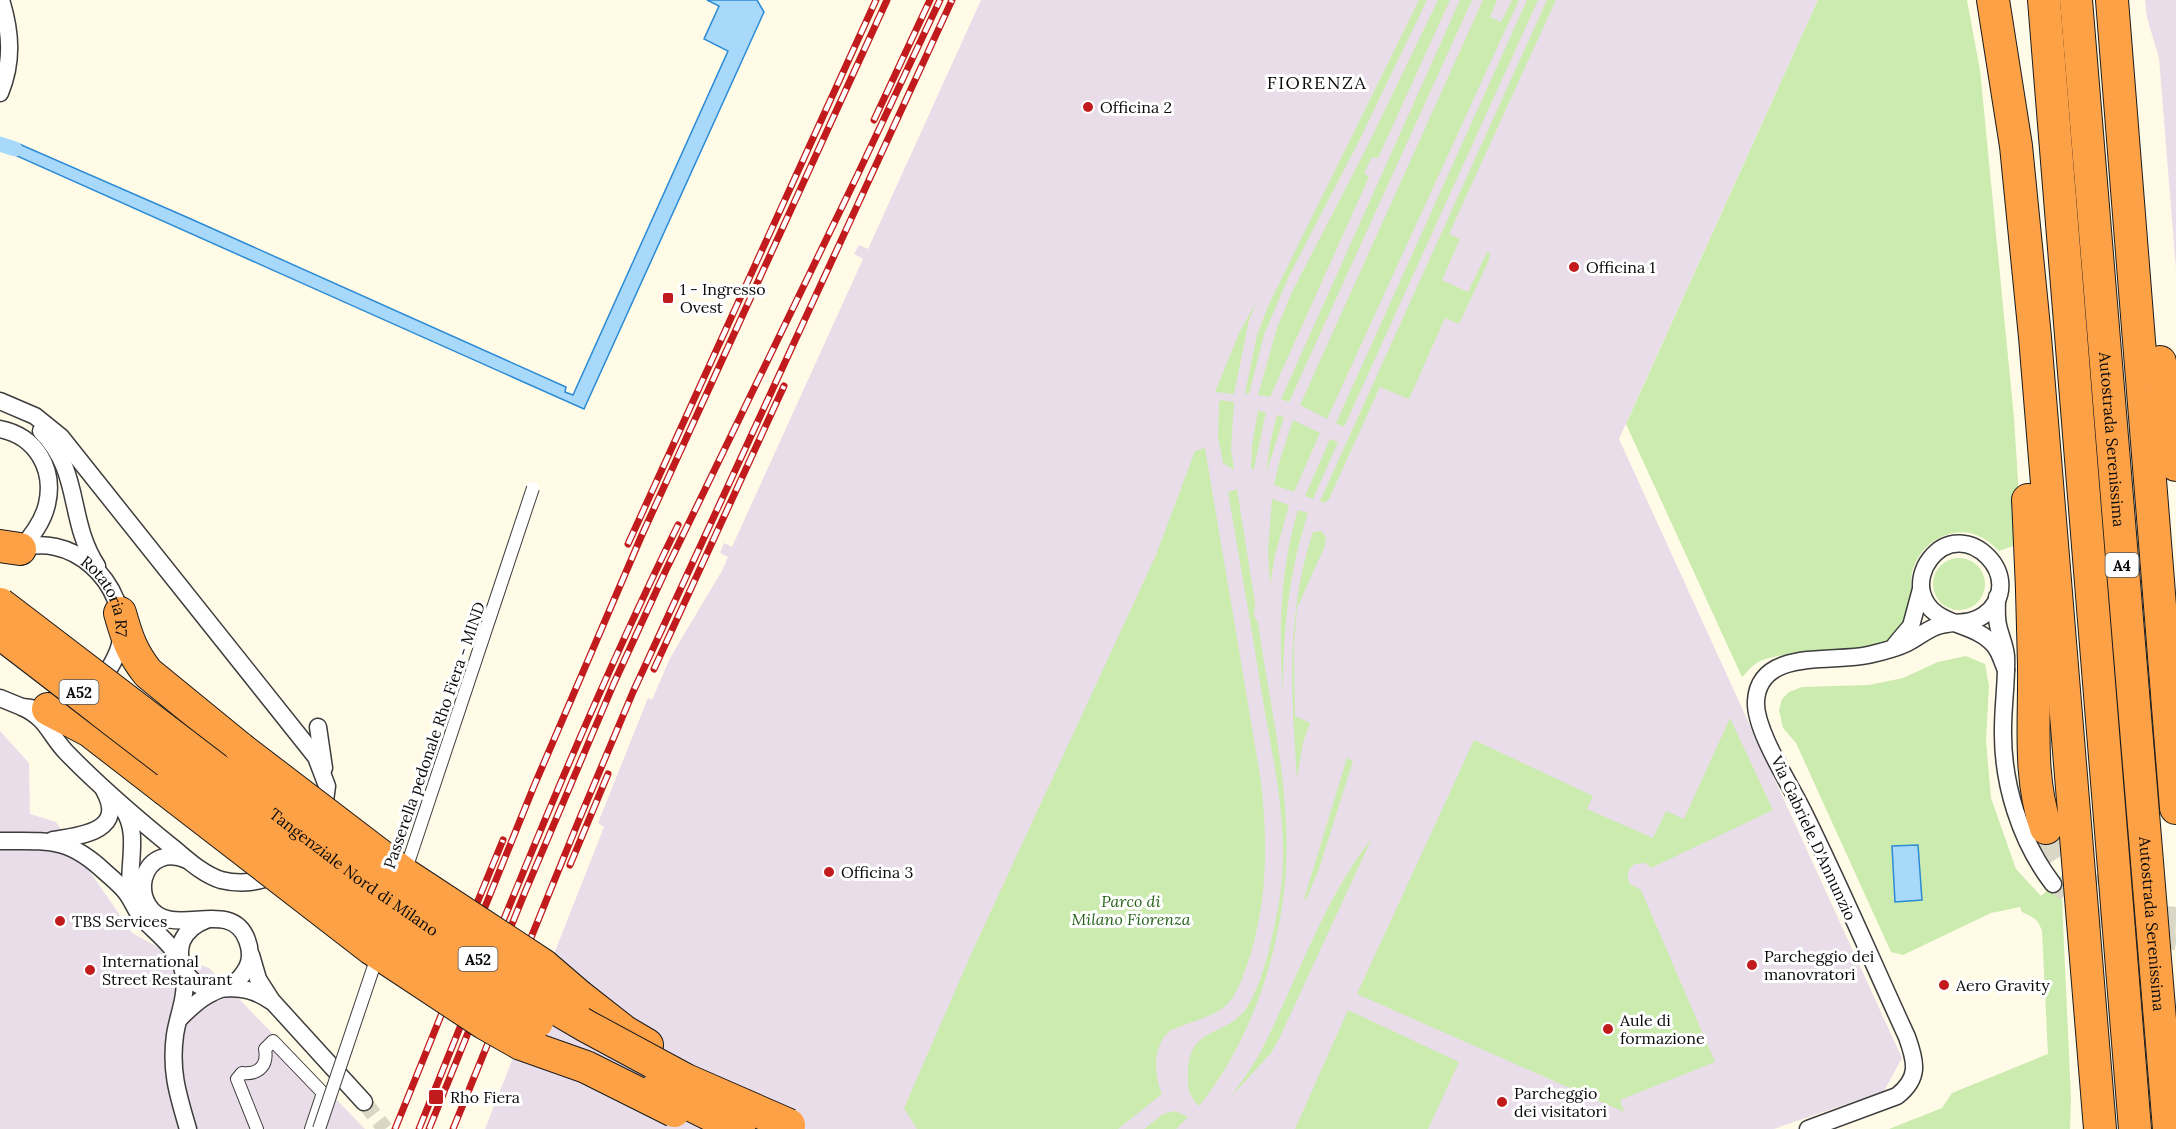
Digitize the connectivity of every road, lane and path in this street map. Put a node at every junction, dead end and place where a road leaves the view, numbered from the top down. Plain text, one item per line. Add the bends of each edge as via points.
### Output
1 (1, 0) edge
2 (1986, 0) edge
3 (1993, 0) edge
4 (2010, 0) edge
5 (2044, 0) edge
6 (2076, 0) edge
7 (2112, 0) edge
8 (2131, 0) edge
9 (0, 93) edge
10 (2035, 337) junction
11 (2160, 362) junction
12 (0, 402) edge
13 (0, 429) edge
14 (2176, 465) edge
15 (533, 488) dead end
16 (7, 551) edge
17 (2176, 574) edge
18 (104, 576) junction
19 (1921, 587) junction
20 (1997, 597) junction
21 (0, 604) edge
22 (120, 613) junction
23 (1957, 623) junction
24 (0, 633) edge
25 (1892, 648) junction
26 (2006, 670) junction
27 (0, 698) edge
28 (35, 708) junction
29 (318, 727) dead end
30 (327, 786) junction
31 (103, 788) junction
32 (121, 805) junction
33 (2176, 808) edge
34 (2046, 828) tunnel mouth
35 (0, 841) edge
36 (43, 841) junction
37 (2076, 841) junction
38 (191, 862) junction
39 (2053, 884) tunnel mouth
40 (135, 905) junction
41 (208, 919) junction
42 (250, 953) junction
43 (182, 966) junction
44 (220, 989) junction
45 (272, 1001) junction
46 (180, 1018) junction
47 (364, 1102) tunnel mouth
48 (183, 1111) junction
49 (794, 1127) edge
50 (188, 1129) edge
51 (199, 1129) edge
52 (257, 1129) edge
53 (311, 1129) edge
54 (319, 1129) edge
55 (734, 1129) edge
56 (739, 1129) edge
57 (1808, 1129) edge
58 (2082, 1129) edge
59 (2100, 1129) edge
60 (2135, 1129) edge
61 (2169, 1129) edge

1 - 9 street via 8,20 10,51
2 - 34 highway via 2028,492 2037,799
3 - 10 highway via 2016,146
4 - 10 highway via 2031,225
5 - 60 highway, Autostrada Serenissima / A4
6 - 61 highway, Autostrada Serenissima / A4
7 - 33 highway
8 - 11 highway
10 - 37 highway
11 - 14 highway
11 - 17 highway
12 - 18 street via 46,436 62,459 85,545
12 - 30 street via 23,409 48,425 85,465 316,757
13 - 16 street via 29,442 48,475 47,505 34,534
15 - 54 street, Passerella pedonale Rho Fiera - MIND, bridge
16 - 18 street, Rotatoria R7 via 38,546 56,548 74,553
18 - 22 street, Rotatoria R7
19 - 20 street via 1926,564 1933,555 1942,548 1965,544 1977,547 1994,563 2000,585
19 - 23 street via 1930,609
19 - 25 street via 1911,626
20 - 23 street via 1977,620
20 - 26 street
21 - 49 highway, Tangenziale Nord di Milano / A52, bridge via 351,872 440,934 586,1026 686,1080
22 - 28 street, Rotatoria R7 via 121,640 112,665 96,687 74,702
22 - 49 highway, bridge via 129,645 148,673 241,749 406,874 543,965 626,1032
23 - 25 street, Via Gabriele D'Annunzio via 1936,627
23 - 26 street via 1988,639
24 - 56 highway, Tangenziale Nord di Milano / A52, bridge via 412,943 578,1047
25 - 57 street, Via Gabriele D'Annunzio via 1863,656 1786,663 1763,680 1757,692 1756,711 1766,737 1805,814 1915,1061 1908,1086 1897,1096
26 - 39 street via 2002,727 2008,779 2023,834
27 - 28 street
28 - 31 street via 64,750
28 - 55 highway, bridge via 90,731 372,949 510,1038 586,1067 670,1110
29 - 30 street
30 - 38 street via 319,828 309,845 283,870 261,880 240,883 219,879
31 - 32 street
31 - 36 street via 109,809 101,828 88,834
32 - 38 street
32 - 40 street via 131,832 131,888
35 - 36 street
36 - 40 street via 81,852 124,889
37 - 58 highway
37 - 59 highway
38 - 41 street via 169,855 157,859 144,878 143,895 163,919
40 - 43 street via 143,919 170,945
41 - 42 street via 227,920 237,926 245,935
41 - 43 street via 198,922 185,935 181,945
42 - 44 street via 243,976
42 - 45 street via 258,979
43 - 44 street via 194,982
43 - 46 street
44 - 45 street via 239,988
44 - 46 street
45 - 47 street
46 - 48 street via 175,1033 174,1069
48 - 50 street
48 - 51 street
52 - 53 street via 237,1079 242,1073 259,1070 273,1041 323,1093

